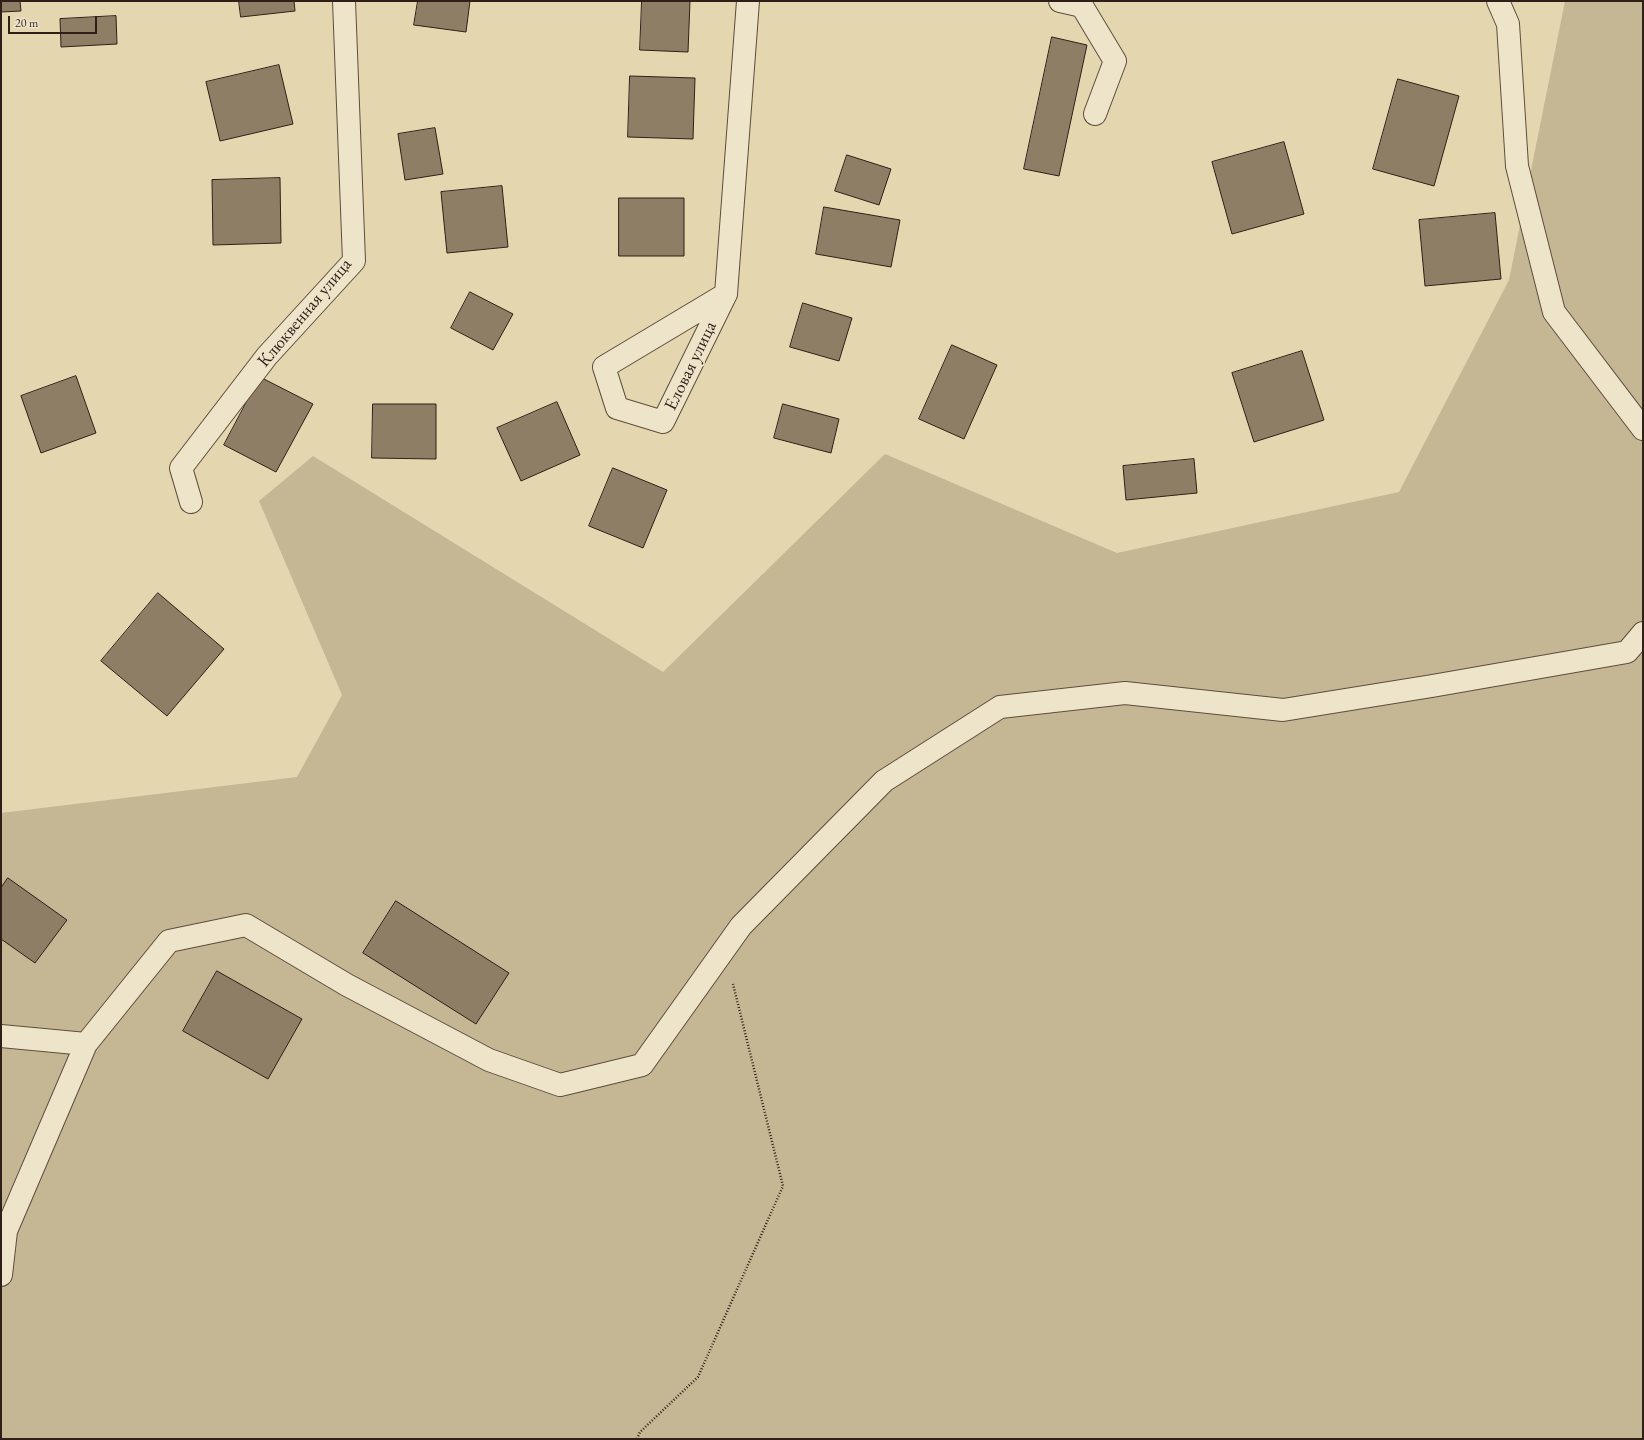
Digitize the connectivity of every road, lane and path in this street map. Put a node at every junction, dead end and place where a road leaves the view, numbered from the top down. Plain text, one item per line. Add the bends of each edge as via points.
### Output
1 (344, 1) edge
2 (748, 1) edge
3 (1060, 1) edge
4 (1498, 1) edge
5 (1095, 114) dead end
6 (726, 294) junction
7 (1643, 430) edge
8 (191, 502) dead end
9 (1643, 633) edge
10 (725, 949) junction
11 (1, 1036) edge
12 (86, 1044) junction
13 (1, 1275) edge
14 (637, 1439) edge

1 - 8 street, Клюквенная улица via 354,261 267,356 181,468
2 - 6 street, Еловая улица
3 - 5 street via 1082,6 1115,61
4 - 7 street via 1508,24 1517,166 1554,312
6 - 6 street, Еловая улица via 604,367 617,408 663,422
9 - 10 street via 1627,652 1283,710 1125,693 1000,707 884,781 741,926
10 - 12 street via 642,1065 560,1085 489,1060 347,985 246,925 168,941
10 - 14 path via 783,1186 698,1377 640,1432
11 - 12 street
12 - 13 street via 6,1230

